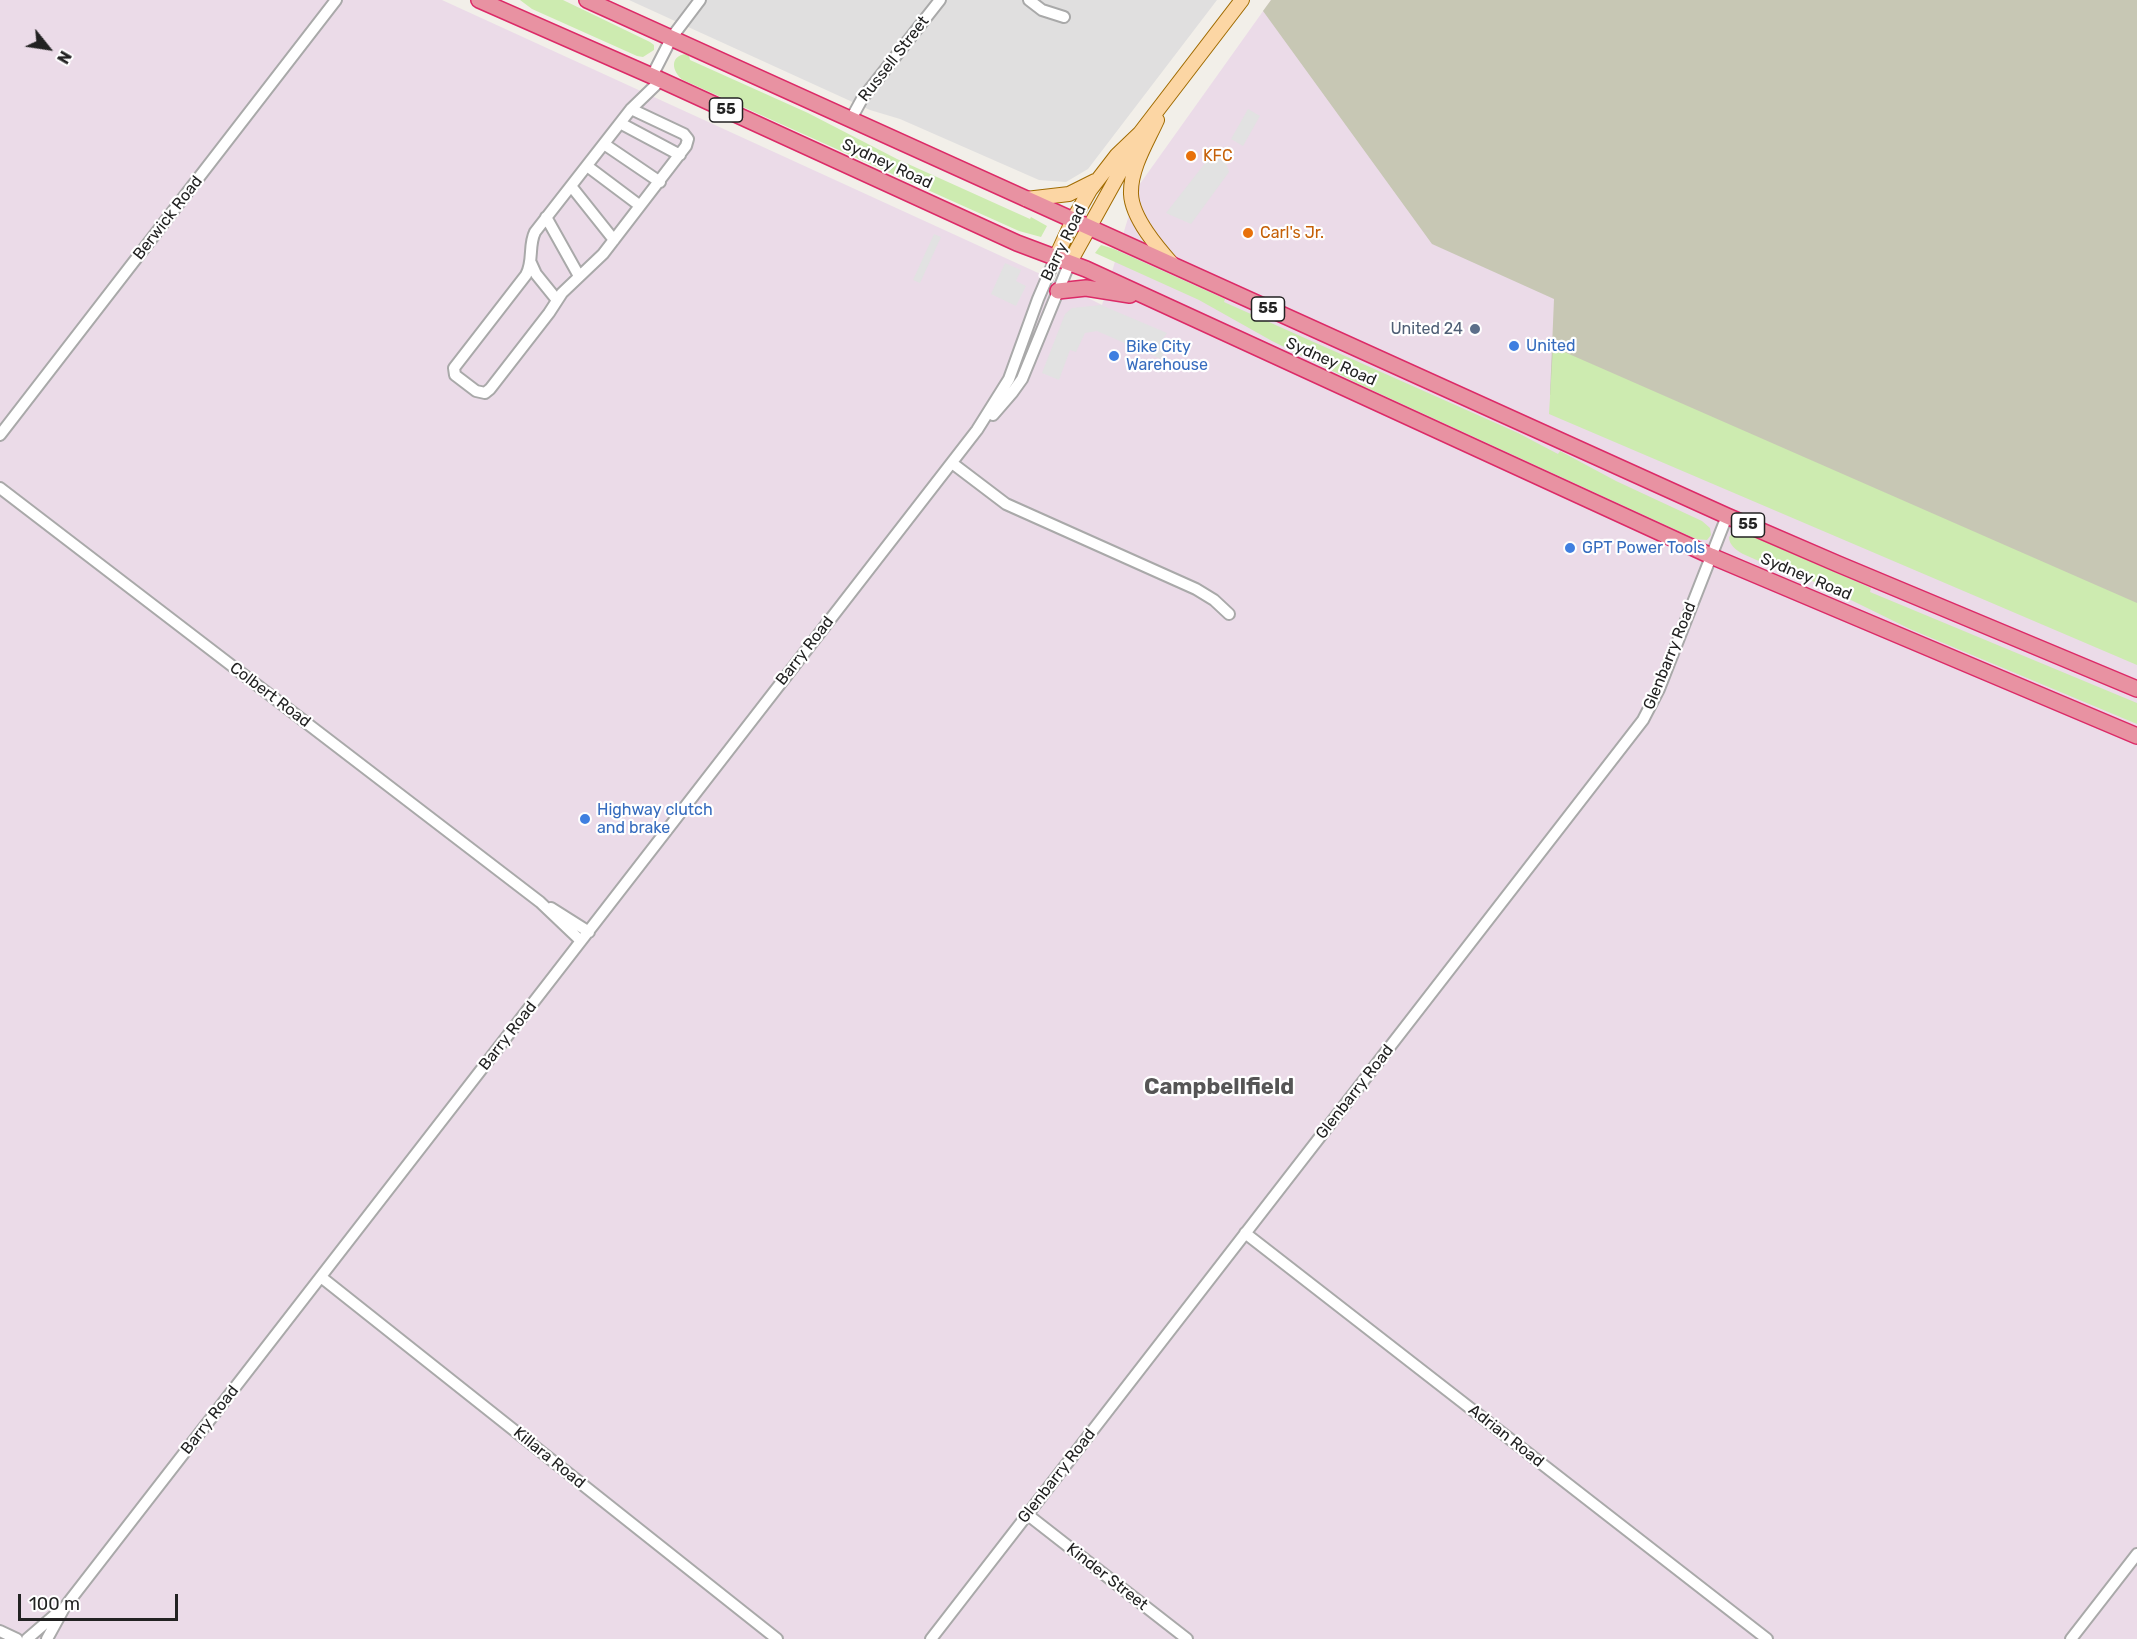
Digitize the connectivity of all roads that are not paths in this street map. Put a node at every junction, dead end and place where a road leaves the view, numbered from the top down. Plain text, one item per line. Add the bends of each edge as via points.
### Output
1 (336, 0) edge
2 (479, 0) edge
3 (587, 0) edge
4 (700, 0) edge
5 (940, 0) edge
6 (1029, 0) edge
7 (1242, 0) edge
8 (502, 4) edge
9 (1064, 17) dead end
10 (672, 37) junction
11 (656, 78) junction
12 (1165, 101) junction
13 (632, 109) junction
14 (851, 119) junction
15 (620, 123) junction
16 (1140, 133) junction
17 (604, 144) junction
18 (680, 155) junction
19 (587, 166) junction
20 (1099, 178) junction
21 (660, 182) junction
22 (571, 186) junction
23 (1026, 200) junction
24 (639, 205) junction
25 (546, 217) junction
26 (1073, 220) junction
27 (1089, 227) junction
28 (614, 240) junction
29 (1063, 260) junction
30 (531, 263) junction
31 (1173, 265) junction
32 (579, 276) junction
33 (1058, 291) junction
34 (1151, 298) junction
35 (557, 300) junction
36 (977, 430) junction
37 (0, 435) edge
38 (951, 463) junction
39 (0, 488) edge
40 (1727, 516) junction
41 (1711, 556) junction
42 (1229, 614) dead end
43 (2137, 689) edge
44 (2137, 736) edge
45 (540, 902) junction
46 (589, 932) junction
47 (581, 941) junction
48 (1245, 1233) junction
49 (321, 1277) junction
50 (1028, 1515) junction
51 (2137, 1554) edge
52 (64, 1608) junction
53 (0, 1631) edge
54 (17, 1639) edge
55 (27, 1639) edge
56 (47, 1639) edge
57 (777, 1639) edge
58 (931, 1639) edge
59 (1187, 1639) edge
60 (1767, 1639) edge
61 (2071, 1639) edge

1 - 37 street, Berwick Road
2 - 8 highway, Sydney Road / 55
3 - 10 highway, Sydney Road / 55
4 - 10 street
5 - 14 street, Russell Street via 862,99
6 - 9 street via 1042,10
7 - 12 main road, Barry Road
8 - 11 highway, Sydney Road / 55
10 - 11 street
10 - 14 highway, Sydney Road / 55
11 - 13 street
11 - 29 highway, Sydney Road / 55 via 1017,243
12 - 16 main road, Barry Road
12 - 31 main road via 1135,171 1131,194 1139,219
13 - 15 street
13 - 18 street via 687,136 688,142
14 - 23 highway, Sydney Road / 55
15 - 17 street
15 - 18 street
16 - 20 main road, Barry Road
16 - 27 main road, Barry Road
17 - 19 street
17 - 21 street
18 - 21 street
19 - 22 street
19 - 24 street
20 - 23 main road via 1069,194
20 - 26 main road, Barry Road
21 - 24 street
22 - 25 street
22 - 28 street
23 - 26 highway, Sydney Road / 55
24 - 28 street
25 - 30 street via 531,241
25 - 32 street
26 - 27 highway, Sydney Road / 55
26 - 29 main road, Barry Road
27 - 29 main road, Barry Road
27 - 31 highway, Sydney Road / 55
28 - 32 street
29 - 33 street, Barry Road
29 - 34 highway, Sydney Road / 55
29 - 36 street, Barry Road via 1038,299 1009,379
30 - 35 street
30 - 35 street via 521,282 454,368 455,375 485,393
31 - 40 highway, Sydney Road / 55
32 - 35 street
33 - 34 highway via 1086,288
33 - 36 street, Barry Road via 1022,379
34 - 41 highway, Sydney Road / 55
36 - 38 street, Barry Road
38 - 42 street via 1006,504 1196,589
38 - 46 street, Barry Road
39 - 45 street, Colbert Road
40 - 41 street, Glenbarry Road
40 - 43 highway, Sydney Road / 55
41 - 44 highway, Sydney Road / 55
41 - 48 street, Glenbarry Road via 1643,720
45 - 46 street, Colbert Road
45 - 47 street, Colbert Road
46 - 47 street, Barry Road
47 - 49 street, Barry Road
48 - 50 street, Glenbarry Road
48 - 60 street, Adrian Road
49 - 52 street, Barry Road
49 - 57 street, Killara Road
50 - 58 street, Glenbarry Road
50 - 59 street, Kinder Street
51 - 61 street
52 - 55 street, Barry Road
52 - 56 street, Barry Road
53 - 54 street

